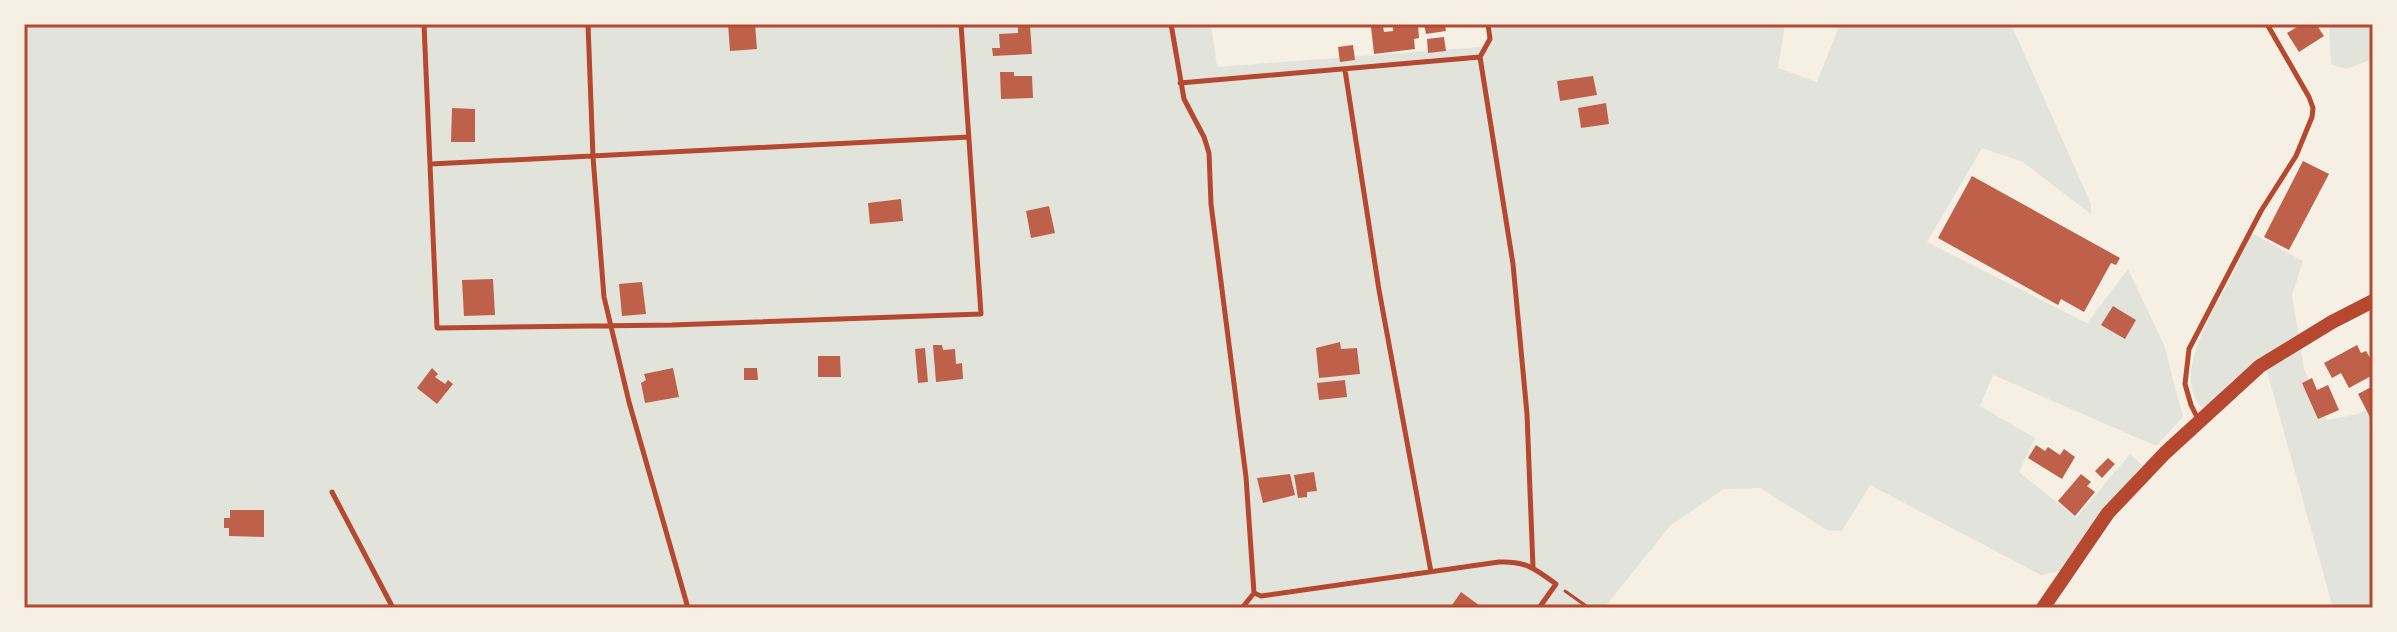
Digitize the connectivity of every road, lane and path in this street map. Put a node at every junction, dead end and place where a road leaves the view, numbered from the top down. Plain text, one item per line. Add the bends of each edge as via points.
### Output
1 (424, 24) edge
2 (588, 24) edge
3 (961, 24) edge
4 (1171, 24) edge
5 (1488, 24) edge
6 (2267, 24) edge
7 (1480, 57) junction
8 (1345, 70) junction
9 (1180, 83) junction
10 (969, 137) junction
11 (593, 157) junction
12 (431, 164) junction
13 (2373, 301) edge
14 (610, 327) junction
15 (2199, 422) junction
16 (332, 492) dead end
17 (1533, 567) junction
18 (1431, 572) junction
19 (1556, 584) junction
20 (1254, 593) junction
21 (393, 608) edge
22 (688, 608) edge
23 (1242, 608) edge
24 (1539, 608) edge
25 (1589, 608) edge
26 (2043, 608) edge

1 - 12 lane
2 - 11 lane
3 - 10 lane
4 - 9 lane
5 - 7 lane via 1490,39
6 - 15 lane via 2309,97 2312,117 2296,156 2189,349 2185,384
7 - 8 lane
7 - 17 lane via 1513,264 1527,414
8 - 9 lane
8 - 18 lane
9 - 20 lane via 1209,153
10 - 11 lane
10 - 14 lane via 981,314
11 - 12 lane
11 - 14 lane
12 - 14 lane via 437,328
13 - 15 street via 2260,366
14 - 22 lane
15 - 26 street via 2108,513
16 - 21 lane
17 - 18 lane via 1499,562
17 - 19 lane
18 - 20 lane
19 - 24 lane
19 - 25 path
20 - 23 lane

